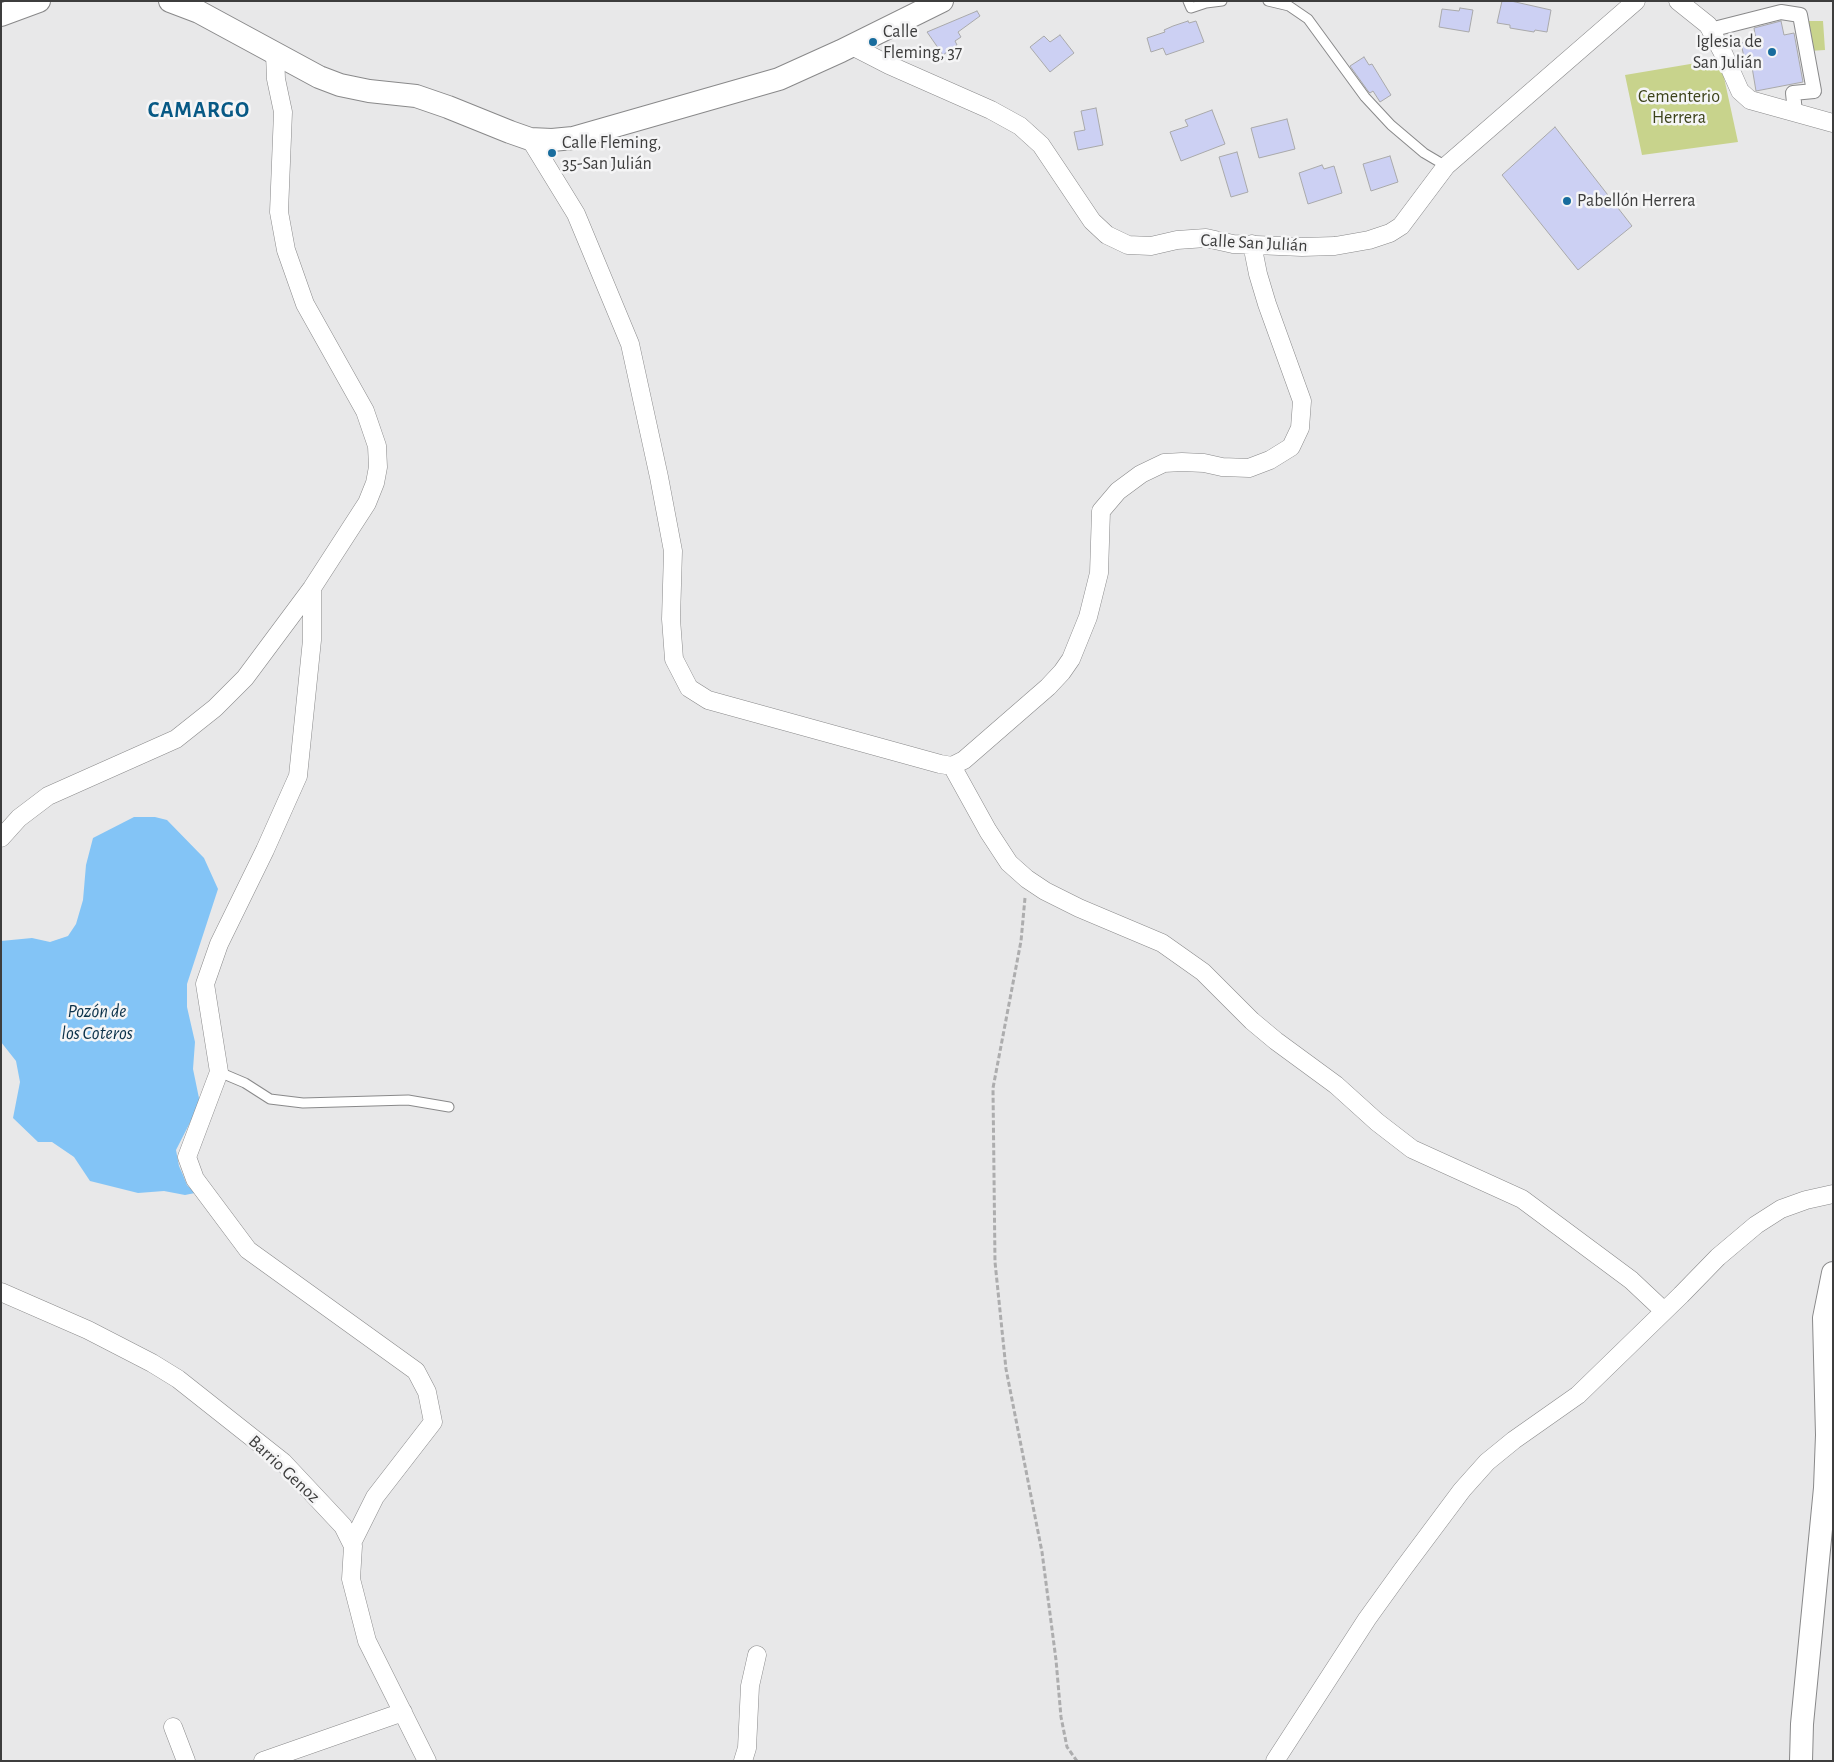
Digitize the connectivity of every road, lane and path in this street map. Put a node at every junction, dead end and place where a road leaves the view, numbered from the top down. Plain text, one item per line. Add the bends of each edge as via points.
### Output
1 (39, 1) edge
2 (170, 1) edge
3 (942, 1) edge
4 (1188, 1) edge
5 (1222, 1) edge
6 (1268, 1) edge
7 (1636, 1) edge
8 (1678, 1) edge
9 (1, 15) edge
10 (1710, 30) junction
11 (852, 46) junction
12 (275, 54) junction
13 (1795, 112) junction
14 (1833, 123) edge
15 (530, 139) junction
16 (1446, 166) junction
17 (1252, 244) junction
18 (312, 588) junction
19 (952, 766) junction
20 (1, 838) edge
21 (1027, 879) junction
22 (219, 1072) junction
23 (449, 1106) dead end
24 (1833, 1194) edge
25 (1833, 1273) edge
26 (1, 1292) edge
27 (1664, 1311) junction
28 (1828, 1339) edge
29 (352, 1543) junction
30 (756, 1655) dead end
31 (402, 1712) junction
32 (173, 1727) dead end
33 (186, 1761) edge
34 (263, 1761) edge
35 (427, 1761) edge
36 (743, 1761) edge
37 (1076, 1761) edge
38 (1275, 1761) edge
39 (1801, 1761) edge

1 - 9 street
2 - 12 street via 199,12
3 - 11 street
4 - 5 lane via 1191,8
6 - 16 lane via 1289,6 1308,19 1364,97 1424,153
7 - 16 street, Calle San Julián
8 - 10 street
10 - 13 street via 1740,91 1750,100
10 - 13 street via 1781,12 1800,15 1814,91 1793,93
11 - 15 street via 779,79 573,138
11 - 17 street, Calle San Julián via 1020,126 1040,145 1092,221 1107,235 1128,245 1151,246 1206,238
12 - 15 street via 340,85 416,96
12 - 18 street via 283,112 280,212 286,250 305,304 366,411 377,446 378,466 367,503
13 - 14 street
15 - 19 street via 576,214 630,344 673,551 670,619 674,659 689,688 708,700
16 - 17 street, Calle San Julián via 1401,226 1390,233 1335,246
17 - 19 street via 1267,304 1302,401 1300,428 1291,447 1249,468 1164,463 1141,474 1118,492 1101,511 1099,573 1088,617 1071,659 1048,687 964,760
18 - 20 street via 244,678 215,708 176,739 48,796 19,818
18 - 22 street via 312,640 298,776 219,944 205,984
19 - 21 street via 1009,863
21 - 27 street via 1079,908 1162,943 1203,972 1252,1021 1412,1149 1522,1199 1632,1280
21 - 37 path via 1022,941 993,1088 995,1262 1006,1369 1042,1552 1061,1717 1067,1747
22 - 23 lane via 270,1099 303,1103 408,1100
22 - 29 street via 187,1157 195,1180 248,1250 416,1371 427,1392 434,1422 375,1497
24 - 27 street via 1781,1209 1756,1225 1718,1256
25 - 28 street via 1824,1318
26 - 29 street, Barrio Genoz via 88,1330 178,1378 283,1462 343,1526
27 - 38 street via 1578,1395 1487,1462 1462,1490 1367,1619
28 - 39 street via 1826,1462
29 - 31 street via 350,1579 367,1641
30 - 36 street via 750,1686 748,1748
31 - 34 street
31 - 35 street
32 - 33 street

